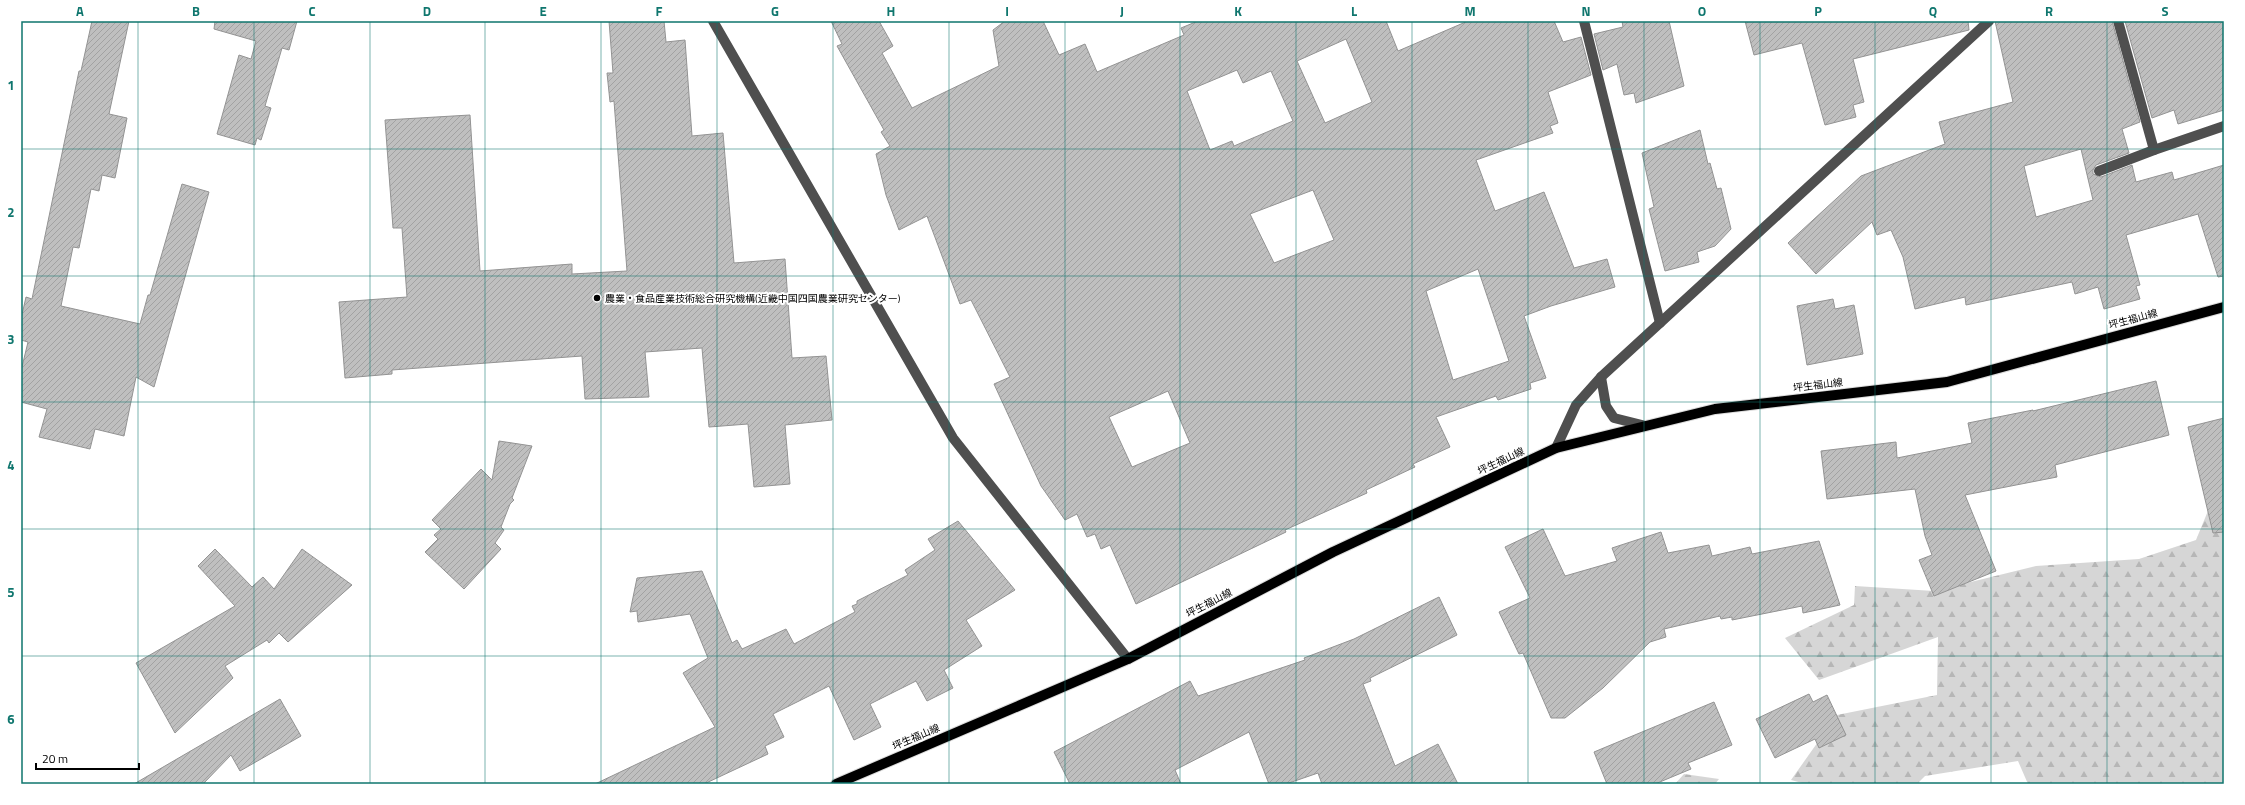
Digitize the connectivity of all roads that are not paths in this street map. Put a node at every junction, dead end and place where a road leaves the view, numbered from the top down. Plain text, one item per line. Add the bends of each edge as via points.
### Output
1 (712, 21) edge
2 (1584, 21) edge
3 (1989, 21) edge
4 (2118, 21) edge
5 (2224, 126) edge
6 (2154, 150) junction
7 (2099, 172) dead end
8 (2224, 307) edge
9 (1660, 323) junction
10 (1601, 378) junction
11 (1642, 425) junction
12 (1556, 448) junction
13 (1128, 659) junction
14 (836, 784) edge

1 - 13 street via 953,438
2 - 9 street
3 - 9 street
4 - 6 street
5 - 6 street
6 - 7 street
8 - 11 main road, 坪生福山線 via 1947,382 1715,409
9 - 10 street
10 - 11 street via 1606,406 1614,418
10 - 12 street via 1576,405
11 - 12 main road, 坪生福山線
12 - 13 main road, 坪生福山線 via 1333,552
13 - 14 main road, 坪生福山線

